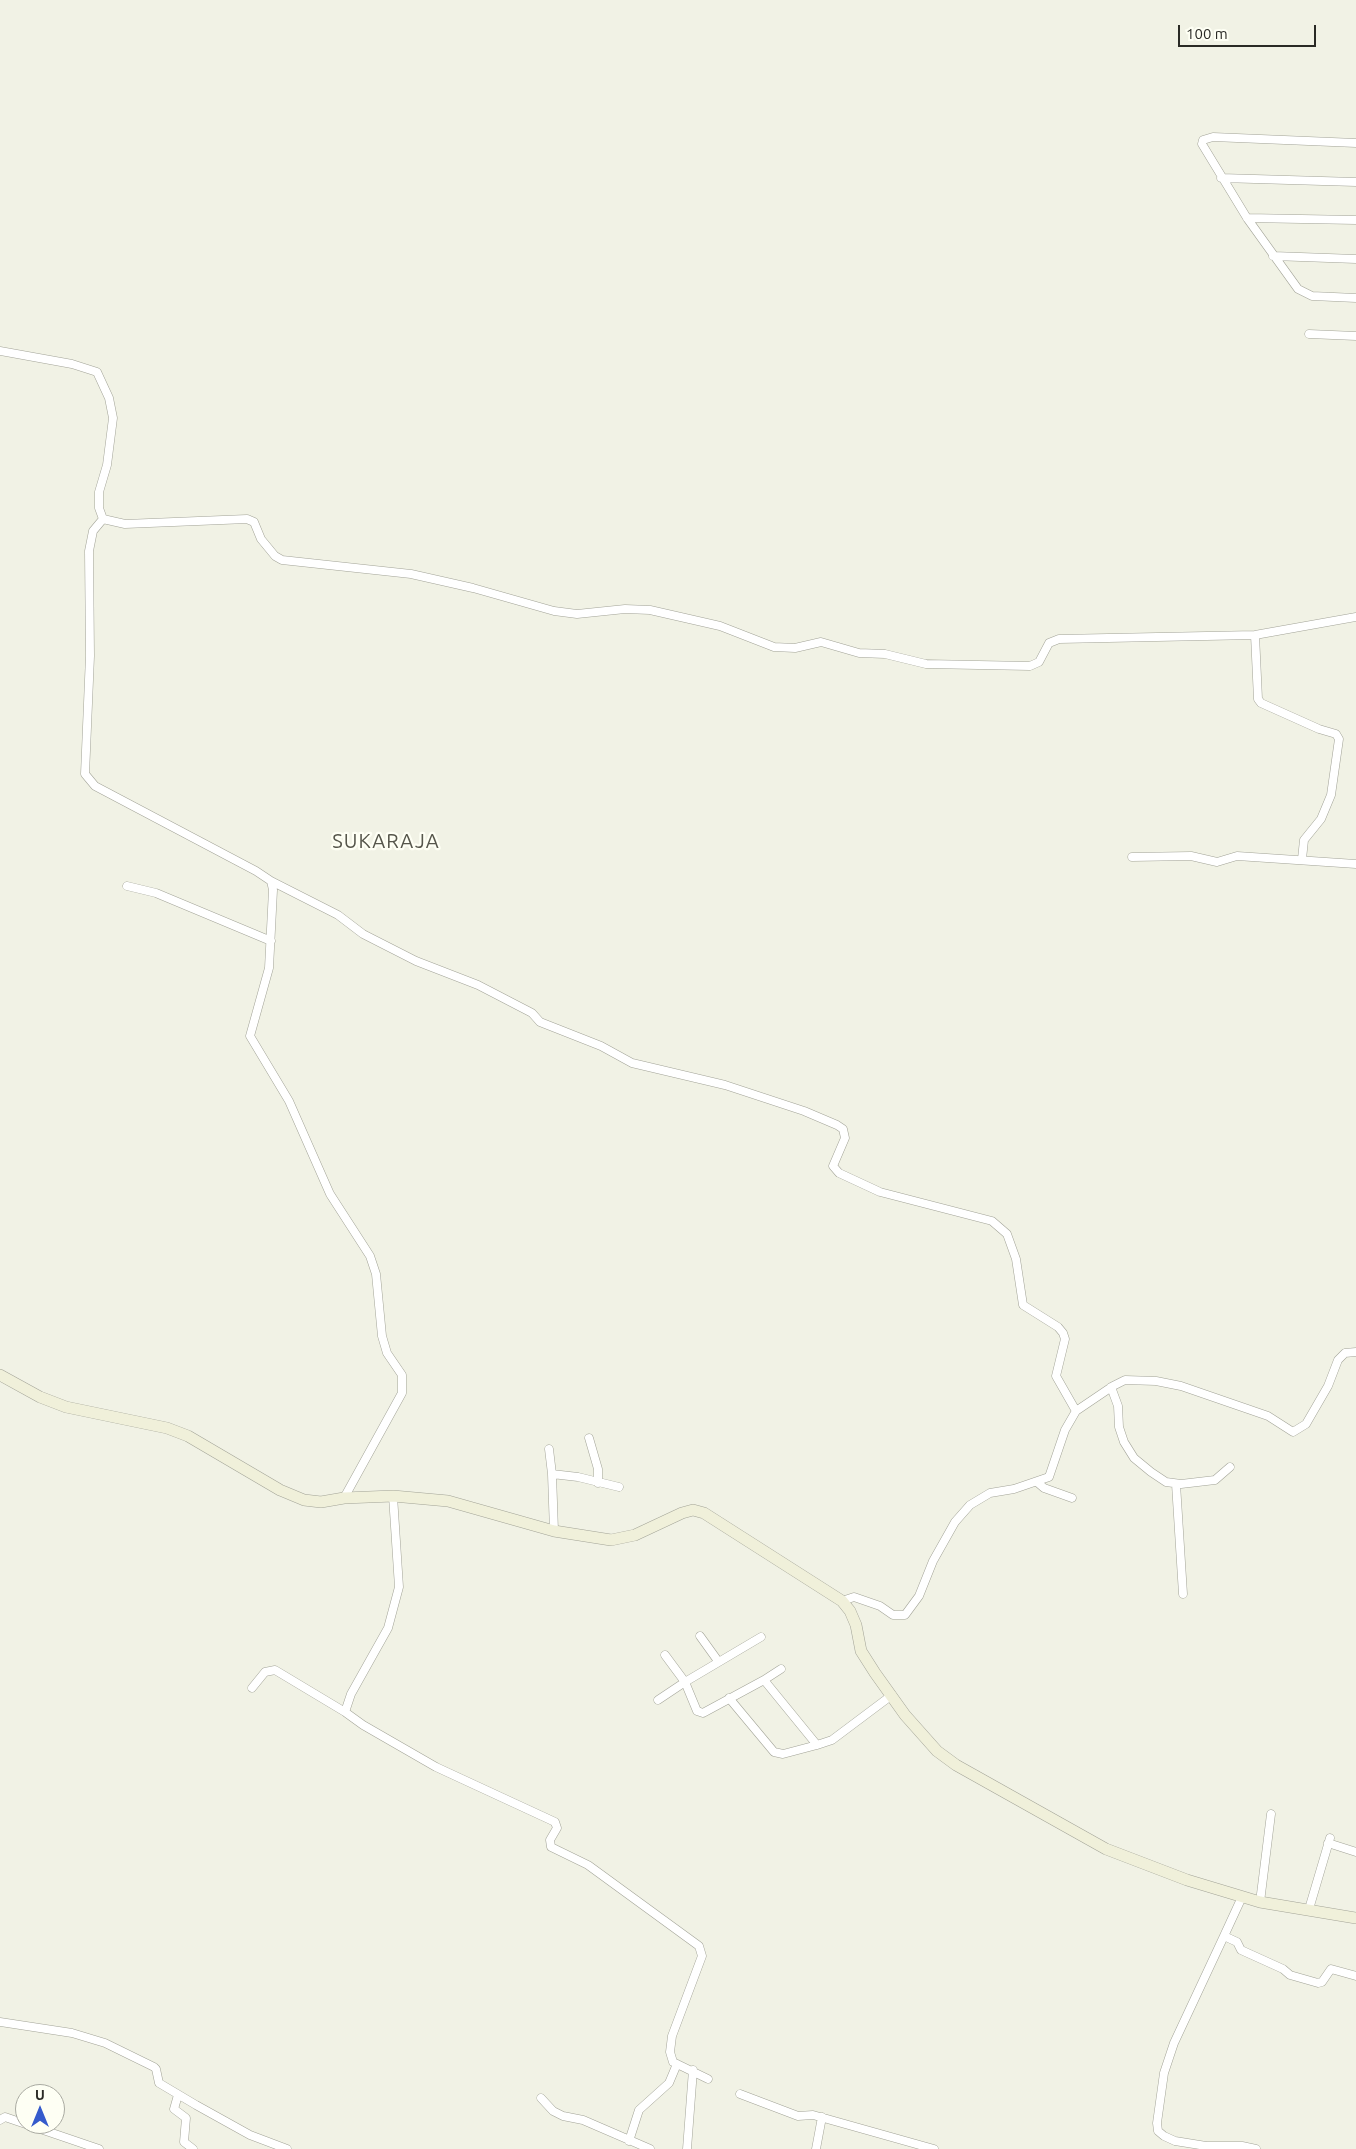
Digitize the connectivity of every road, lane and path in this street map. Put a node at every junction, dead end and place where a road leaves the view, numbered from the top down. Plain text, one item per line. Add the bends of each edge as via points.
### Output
1 (1356, 143) edge
2 (1221, 178) junction
3 (1356, 182) edge
4 (1247, 218) junction
5 (1356, 220) edge
6 (1273, 256) junction
7 (1356, 259) edge
8 (1356, 298) edge
9 (1309, 334) dead end
10 (1356, 336) edge
11 (0, 351) edge
12 (103, 519) junction
13 (1356, 617) edge
14 (1255, 635) junction
15 (1132, 857) dead end
16 (1302, 859) junction
17 (1356, 864) edge
18 (271, 881) junction
19 (127, 886) dead end
20 (271, 941) junction
21 (1356, 1352) edge
22 (0, 1375) edge
23 (1111, 1387) junction
24 (1076, 1411) junction
25 (588, 1438) dead end
26 (549, 1450) dead end
27 (1230, 1467) dead end
28 (552, 1474) junction
29 (1037, 1482) junction
30 (598, 1483) junction
31 (1176, 1484) junction
32 (619, 1487) dead end
33 (393, 1496) junction
34 (344, 1498) junction
35 (1072, 1498) dead end
36 (554, 1531) junction
37 (1183, 1594) dead end
38 (842, 1601) junction
39 (700, 1636) dead end
40 (761, 1637) dead end
41 (665, 1654) dead end
42 (718, 1661) junction
43 (780, 1669) dead end
44 (764, 1680) junction
45 (685, 1682) junction
46 (252, 1688) dead end
47 (892, 1695) junction
48 (729, 1698) junction
49 (658, 1700) dead end
50 (346, 1712) junction
51 (817, 1745) junction
52 (1271, 1814) dead end
53 (1356, 1852) edge
54 (1242, 1897) junction
55 (1260, 1902) junction
56 (1309, 1909) junction
57 (1356, 1918) edge
58 (1224, 1936) junction
59 (1356, 1976) edge
60 (0, 2022) edge
61 (676, 2064) junction
62 (692, 2070) junction
63 (708, 2079) dead end
64 (740, 2094) dead end
65 (178, 2095) junction
66 (541, 2098) dead end
67 (822, 2118) junction
68 (0, 2120) edge
69 (629, 2141) junction
70 (1186, 2146) edge
71 (98, 2149) edge
72 (193, 2149) edge
73 (287, 2149) edge
74 (650, 2149) edge
75 (687, 2149) edge
76 (816, 2149) edge
77 (934, 2149) edge
78 (1256, 2149) edge

1 - 2 street via 1207,138 1203,140 1203,149
2 - 3 street
2 - 4 street
4 - 5 street
4 - 6 street
6 - 7 street
6 - 8 street via 1305,294
9 - 10 street
11 - 12 street via 98,372 113,418 107,465 99,492
12 - 14 street via 126,524 247,519 254,522 261,539 282,560 410,574 554,611 577,614 650,610 720,626 774,647 796,648 820,642 926,664 1035,665 1049,642 1059,639
12 - 18 street via 93,531 89,551 90,656 85,774 95,786
13 - 14 street
14 - 16 street via 1258,699 1261,703 1336,734 1339,739 1331,796 1321,819 1304,840
15 - 16 street via 1190,856 1217,862 1237,856
16 - 17 street via 1305,862
18 - 20 street
18 - 24 street via 338,915 363,934 478,985 532,1013 540,1022 632,1062 725,1085 837,1125 845,1138 833,1166 839,1173 880,1192 992,1220 1001,1227 1010,1242 1023,1304 1063,1333 1056,1376
19 - 20 street via 156,893
20 - 34 street via 269,968 250,1036 289,1102 330,1194 370,1256 377,1279 382,1336 387,1353 402,1376 402,1393
21 - 23 street via 1345,1353 1338,1360 1328,1386 1306,1424 1293,1432 1268,1416 1181,1386 1125,1380
22 - 34 main road via 40,1397 66,1406 167,1428 188,1436 293,1496 321,1502
23 - 24 street
23 - 31 street via 1127,1448 1151,1472
24 - 29 street via 1065,1430 1049,1477
25 - 30 street via 598,1469
26 - 28 street
27 - 31 street via 1216,1480
28 - 30 street
28 - 36 street
29 - 35 street via 1044,1488
29 - 38 street via 990,1493 970,1505 955,1522 933,1561 919,1596 905,1615 894,1615 880,1606 854,1598
30 - 32 street
31 - 37 street
33 - 34 main road
33 - 36 main road via 448,1501
33 - 50 street via 399,1587 388,1628 355,1686
36 - 38 main road via 611,1540 625,1539 692,1510 704,1513
38 - 47 main road via 856,1625 861,1651
39 - 42 street
40 - 42 street
41 - 45 street
42 - 45 street
43 - 44 street
44 - 48 street
44 - 51 street
45 - 48 street via 695,1710 700,1713
45 - 49 street
46 - 50 street via 265,1672 275,1670
47 - 51 street via 832,1740
47 - 54 main road via 937,1751 956,1765 1106,1849
48 - 51 street via 774,1752 782,1754
50 - 61 street via 436,1767 555,1822 557,1828 550,1840 551,1847 588,1865 699,1946 702,1956 672,2036 671,2060
52 - 55 street
53 - 56 street via 1329,1840
54 - 55 main road
54 - 58 street
55 - 56 main road
56 - 57 main road
58 - 59 street via 1237,1942 1243,1951 1290,1975 1318,1983 1332,1969
58 - 70 street via 1174,2043 1164,2073 1158,2131
60 - 65 street via 72,2033 105,2043 154,2067 159,2083
61 - 62 street
61 - 69 street via 669,2083 639,2110
62 - 63 street
62 - 75 street
64 - 67 street via 798,2116
65 - 72 street via 174,2109 186,2118 184,2142
65 - 73 street via 250,2135
66 - 69 street via 553,2111 583,2120
67 - 76 street
67 - 77 street
68 - 71 street via 5,2118
69 - 74 street
70 - 78 street

